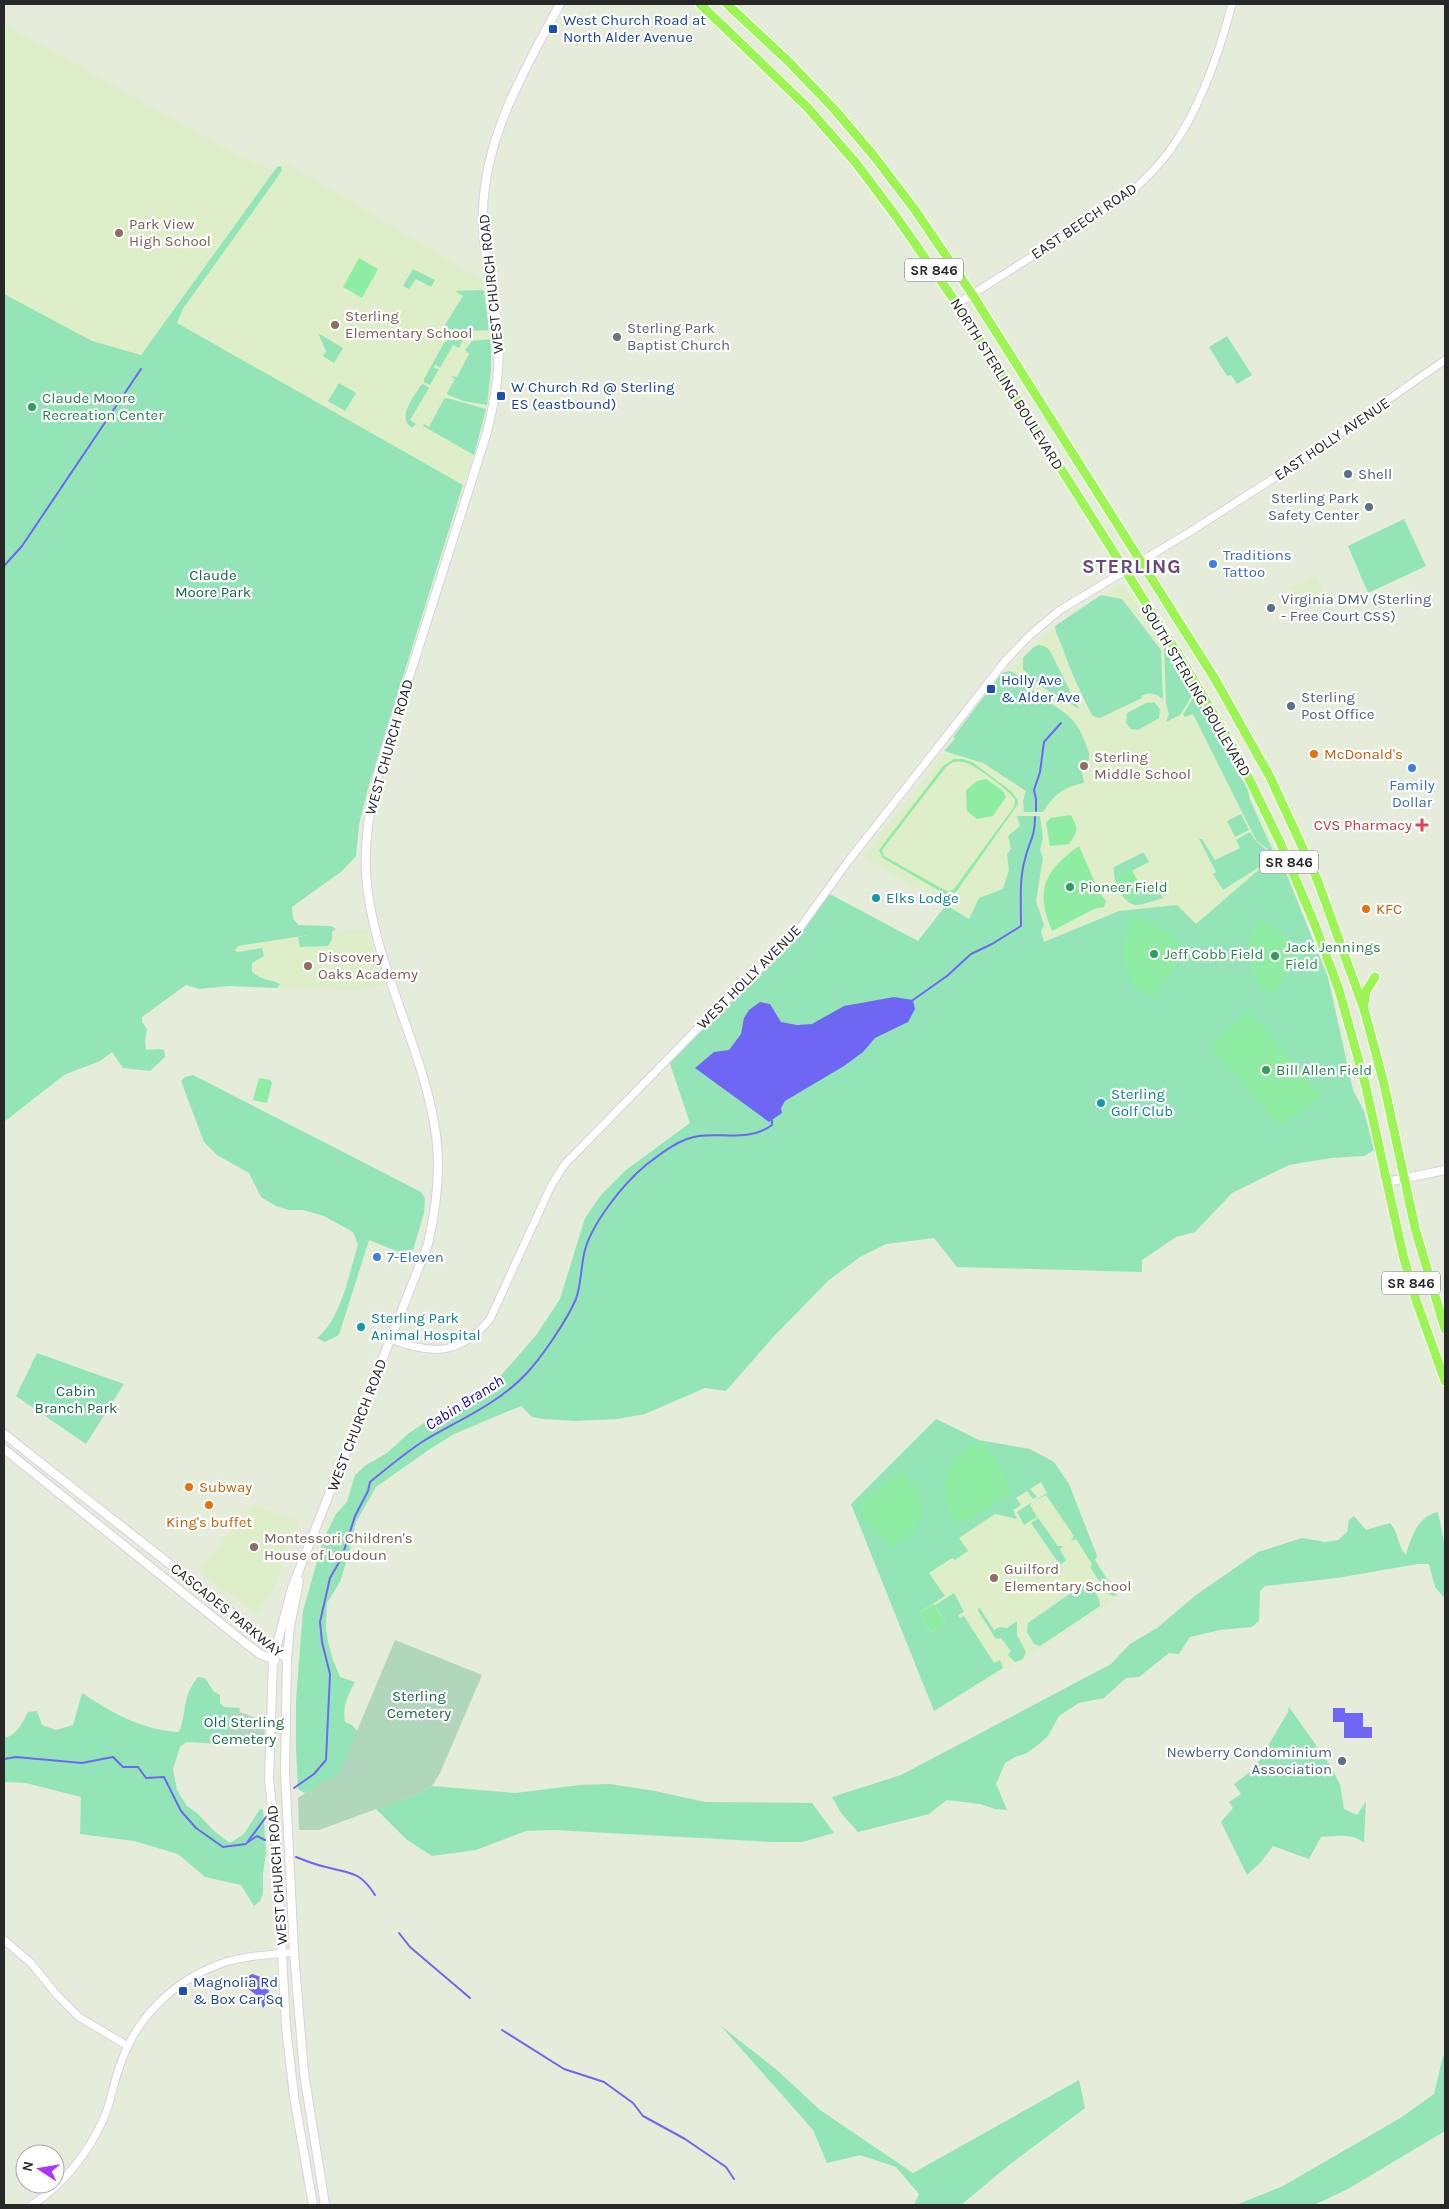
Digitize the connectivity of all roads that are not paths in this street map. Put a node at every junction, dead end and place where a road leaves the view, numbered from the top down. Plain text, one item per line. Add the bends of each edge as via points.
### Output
1 (560, 4) edge
2 (700, 4) edge
3 (727, 4) edge
4 (1232, 4) edge
5 (972, 294) junction
6 (957, 304) junction
7 (1445, 360) edge
8 (1140, 562) junction
9 (1124, 571) junction
10 (1374, 976) dead end
11 (1364, 1009) junction
12 (1445, 1170) edge
13 (1405, 1179) junction
14 (1387, 1182) junction
15 (1445, 1329) edge
16 (390, 1339) junction
17 (1445, 1381) edge
18 (4, 1434) edge
19 (4, 1448) edge
20 (309, 1548) junction
21 (276, 1649) junction
22 (287, 1659) junction
23 (273, 1660) junction
24 (4, 1940) edge
25 (294, 1952) junction
26 (282, 1953) junction
27 (128, 2046) junction
28 (32, 2205) edge
29 (313, 2205) edge
30 (326, 2205) edge

1 - 16 main road, WEST CHURCH ROAD via 512,96 496,136 487,171 483,213 485,252 499,357 493,408 369,811 366,862 370,907 432,1111 438,1156 437,1193 428,1244
2 - 6 main road, NORTH STERLING BOULEVARD / SR 846 via 800,100 856,162
3 - 5 main road, NORTH STERLING BOULEVARD / SR 846 via 789,62 859,138 916,210
4 - 5 street, EAST BEECH ROAD via 1190,119 1146,178 1126,197
5 - 6 street, EAST BEECH ROAD
5 - 8 main road, NORTH STERLING BOULEVARD / SR 846
6 - 9 main road, NORTH STERLING BOULEVARD / SR 846
7 - 8 street, EAST HOLLY AVENUE via 1299,462
8 - 9 street, WEST HOLLY AVENUE
8 - 11 main road, SOUTH STERLING BOULEVARD / SR 846 via 1214,679 1270,777 1317,879
9 - 14 main road, SOUTH STERLING BOULEVARD / SR 846 via 1236,752 1290,865 1339,990 1365,1083
9 - 16 street, WEST HOLLY AVENUE via 1060,610 1018,647 852,856 794,936 704,1022 564,1165 551,1186 490,1319 478,1333 460,1344 438,1350 411,1347
10 - 11 main road via 1366,991
11 - 13 main road, SOUTH STERLING BOULEVARD / SR 846
12 - 13 main road
13 - 14 main road
13 - 15 main road, SOUTH STERLING BOULEVARD / SR 846 via 1424,1261
14 - 17 main road, SOUTH STERLING BOULEVARD / SR 846 via 1416,1300
16 - 20 main road, WEST CHURCH ROAD
18 - 21 main road, CASCADES PARKWAY
19 - 23 main road, CASCADES PARKWAY via 195,1603 260,1654
20 - 21 main road, WEST CHURCH ROAD via 288,1601
20 - 22 main road, WEST CHURCH ROAD via 298,1585
21 - 22 main road, CASCADES PARKWAY
21 - 23 main road, WEST CHURCH ROAD
22 - 23 main road, CASCADES PARKWAY
22 - 25 main road, WEST CHURCH ROAD via 284,1771
23 - 26 main road, WEST CHURCH ROAD via 269,1779
24 - 27 street via 31,1963 80,2017
25 - 26 street
25 - 30 main road, WEST CHURCH ROAD via 305,2082
26 - 27 street via 228,1962 190,1978 153,2009
26 - 29 main road, WEST CHURCH ROAD via 294,2096
27 - 28 street via 96,2134 64,2178

